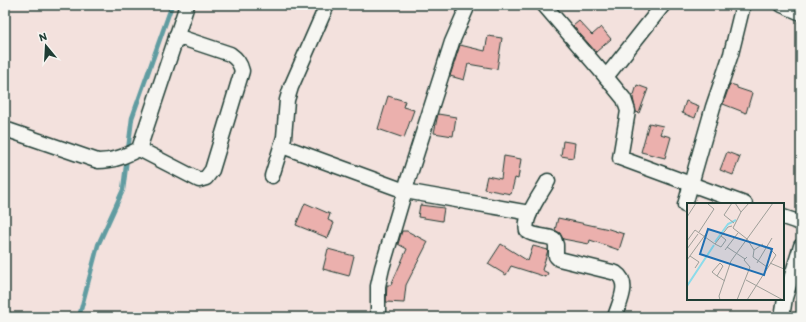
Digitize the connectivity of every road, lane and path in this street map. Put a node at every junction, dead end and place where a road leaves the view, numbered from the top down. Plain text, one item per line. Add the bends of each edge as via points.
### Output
1 (187, 5) edge
2 (327, 5) edge
3 (468, 5) edge
4 (544, 5) edge
5 (663, 5) edge
6 (743, 5) edge
7 (782, 5) edge
8 (801, 13) edge
9 (176, 36) junction
10 (606, 77) junction
11 (5, 129) edge
12 (282, 146) junction
13 (139, 149) junction
14 (272, 176) dead end
15 (548, 182) dead end
16 (691, 184) junction
17 (405, 191) junction
18 (742, 203) edge
19 (685, 205) dead end
20 (530, 213) junction
21 (784, 217) edge
22 (801, 224) edge
23 (801, 246) edge
24 (378, 317) edge
25 (615, 317) edge
26 (782, 317) edge

1 - 9 street
2 - 12 street via 291,87
3 - 17 street via 452,42
4 - 10 street
5 - 10 street
6 - 16 street via 731,54
7 - 8 street
9 - 13 street
9 - 13 street via 230,54 241,67 242,71 212,170 206,178 199,180
10 - 16 street via 624,100 628,111 620,158
11 - 13 street via 98,161 117,159
12 - 14 street
12 - 17 street
15 - 20 street
16 - 18 street
16 - 19 street
17 - 20 street
17 - 24 street via 380,274
20 - 25 street via 526,222 527,231 554,239 556,256 560,260 621,276 624,288
21 - 22 street
23 - 26 street via 785,298

